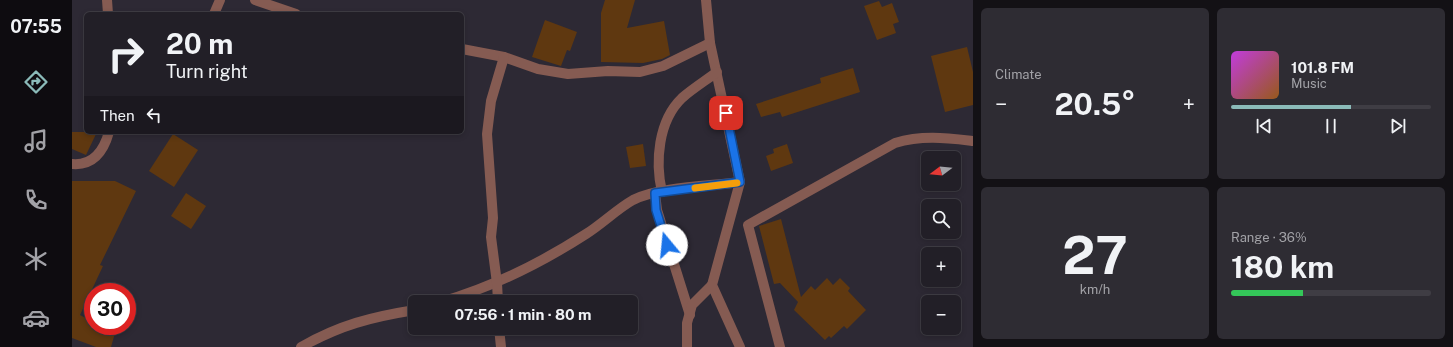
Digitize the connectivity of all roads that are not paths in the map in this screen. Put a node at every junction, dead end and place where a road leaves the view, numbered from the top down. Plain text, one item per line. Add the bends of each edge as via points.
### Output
1 (107, 0) edge
2 (220, 0) edge
3 (254, 0) edge
4 (706, 0) edge
5 (108, 12) edge
6 (215, 12) edge
7 (290, 12) edge
8 (710, 43) junction
9 (464, 49) edge
10 (504, 57) junction
11 (717, 72) junction
12 (109, 134) edge
13 (973, 141) edge
14 (72, 164) edge
15 (740, 182) junction
16 (658, 192) junction
17 (497, 283) junction
18 (712, 285) junction
19 (462, 295) edge
20 (498, 295) edge
21 (408, 311) edge
22 (690, 315) junction
23 (500, 335) edge
24 (301, 347) edge
25 (501, 347) edge
26 (687, 347) edge
27 (740, 347) edge
28 (780, 347) edge

1 - 5 street
2 - 6 street
3 - 7 street
4 - 8 street
8 - 10 street via 663,66 640,72 608,70 568,74 538,69
8 - 11 street
9 - 10 street
10 - 17 street via 491,101 487,134 493,218 491,243
11 - 15 street
11 - 16 street via 681,99 670,113 662,134
12 - 14 street via 99,156
13 - 28 street via 931,137 911,138 895,143 748,225
15 - 16 street
15 - 18 street
16 - 17 street via 633,201 587,234
16 - 22 street via 656,210
17 - 19 street
17 - 20 street
18 - 22 street via 692,305
18 - 27 street
21 - 24 street via 375,316 346,325
22 - 26 street via 687,323
23 - 25 street

